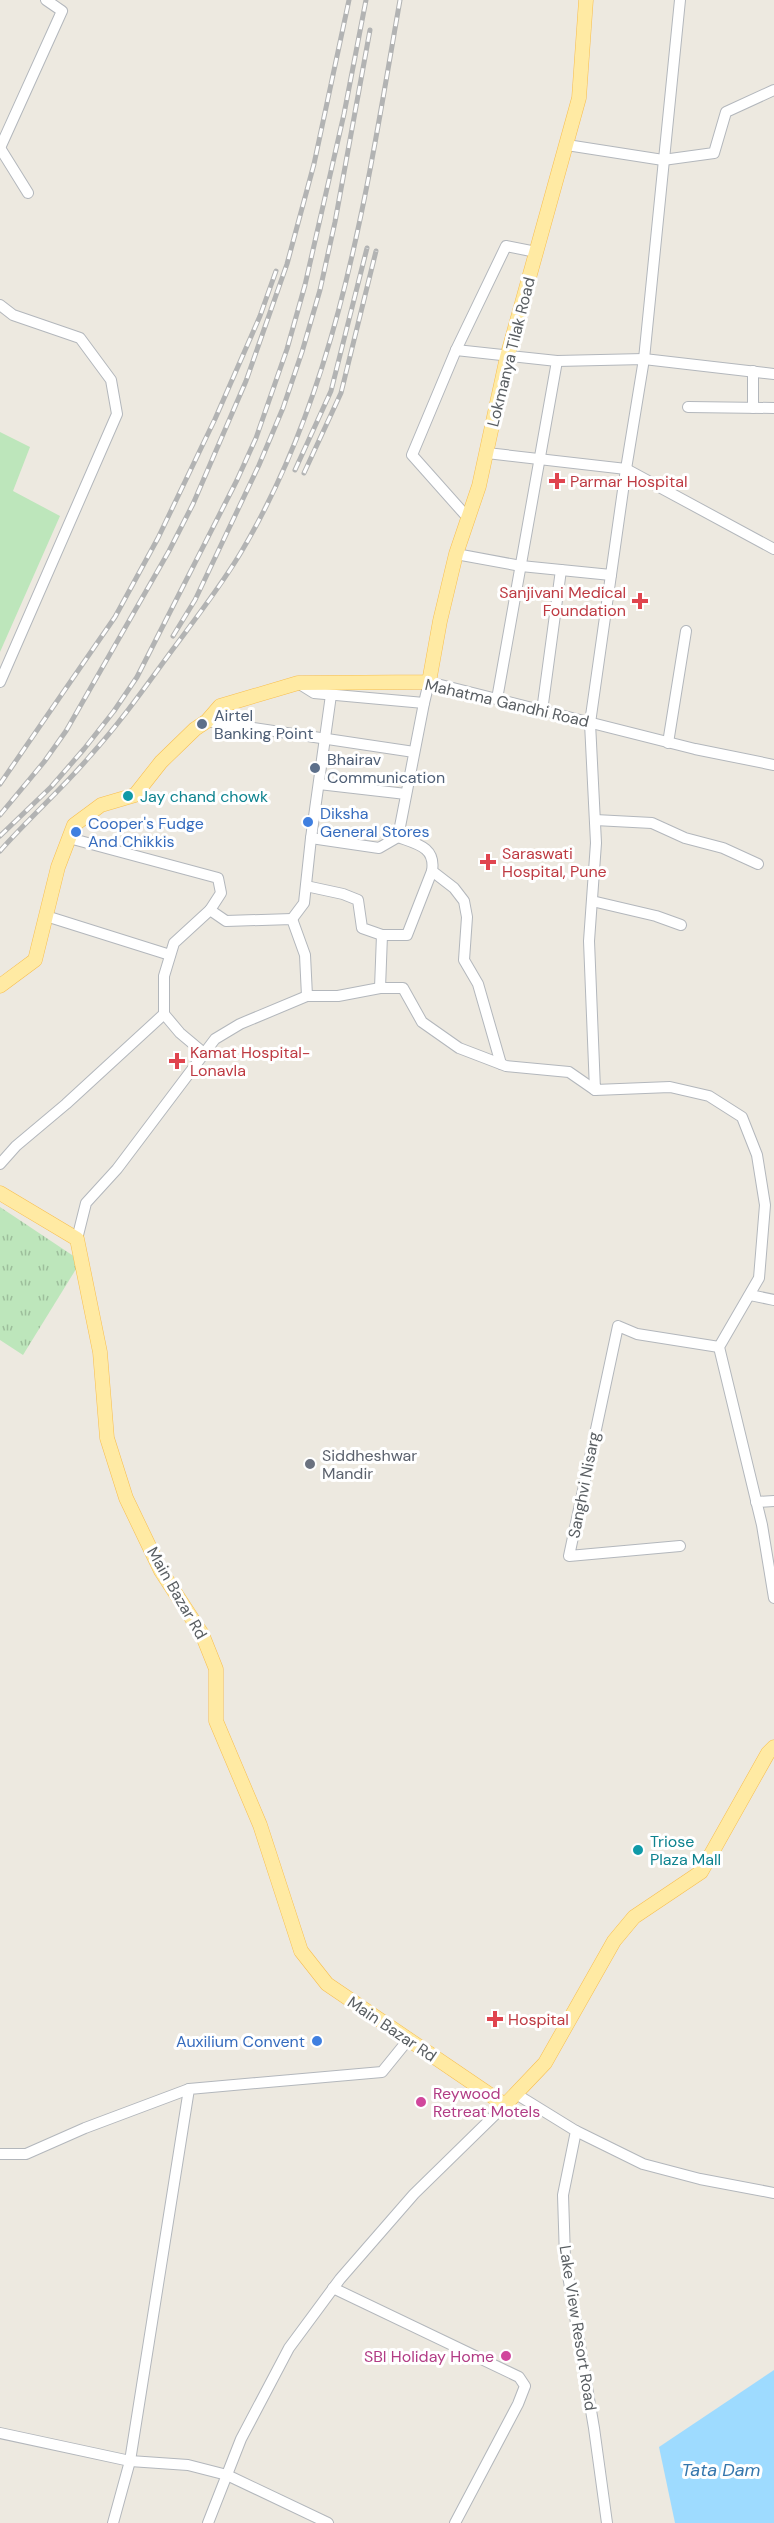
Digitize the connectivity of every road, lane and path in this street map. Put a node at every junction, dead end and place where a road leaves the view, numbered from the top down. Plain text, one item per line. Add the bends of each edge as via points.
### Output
1 (46, 0) edge
2 (586, 0) edge
3 (680, 0) edge
4 (774, 90) edge
5 (567, 145) junction
6 (0, 148) edge
7 (663, 160) junction
8 (28, 193) dead end
9 (536, 252) junction
10 (0, 305) edge
11 (456, 350) junction
12 (507, 357) junction
13 (644, 359) junction
14 (557, 361) junction
15 (753, 371) junction
16 (774, 374) edge
17 (688, 407) dead end
18 (753, 408) junction
19 (774, 408) edge
20 (487, 453) junction
21 (539, 459) junction
22 (626, 470) junction
23 (468, 518) junction
24 (774, 549) edge
25 (456, 554) junction
26 (521, 566) junction
27 (561, 570) junction
28 (611, 574) junction
29 (686, 631) dead end
30 (0, 682) edge
31 (429, 682) junction
32 (298, 683) junction
33 (331, 695) junction
34 (497, 699) junction
35 (424, 703) junction
36 (542, 711) junction
37 (207, 721) junction
38 (590, 723) junction
39 (326, 740) junction
40 (668, 743) junction
41 (414, 752) junction
42 (774, 765) edge
43 (319, 784) junction
44 (406, 794) junction
45 (595, 820) junction
46 (398, 837) junction
47 (69, 838) junction
48 (311, 838) junction
49 (758, 864) dead end
50 (432, 871) junction
51 (306, 886) junction
52 (592, 901) junction
53 (210, 910) junction
54 (46, 916) junction
55 (292, 919) junction
56 (681, 925) dead end
57 (382, 935) junction
58 (170, 955) junction
59 (0, 986) edge
60 (380, 988) junction
61 (307, 996) junction
62 (164, 1014) junction
63 (205, 1054) junction
64 (501, 1064) junction
65 (595, 1090) junction
66 (0, 1164) edge
67 (0, 1194) edge
68 (76, 1239) junction
69 (750, 1295) junction
70 (774, 1300) edge
71 (719, 1347) junction
72 (774, 1501) edge
73 (756, 1502) junction
74 (680, 1546) dead end
75 (774, 1598) edge
76 (774, 1747) edge
77 (408, 2040) junction
78 (189, 2089) junction
79 (516, 2094) junction
80 (505, 2105) junction
81 (576, 2131) junction
82 (0, 2154) edge
83 (774, 2193) edge
84 (333, 2288) junction
85 (0, 2433) edge
86 (130, 2461) junction
87 (227, 2475) junction
88 (113, 2523) edge
89 (208, 2523) edge
90 (328, 2523) edge
91 (455, 2523) edge
92 (607, 2523) edge

1 - 6 street via 62,11
2 - 5 main road, Lokmanya Tilak Road via 579,98
3 - 7 street
4 - 7 street via 726,112 714,153
5 - 7 street
5 - 9 main road, Lokmanya Tilak Road
6 - 8 street
7 - 13 street
9 - 11 street via 506,246
9 - 12 main road, Lokmanya Tilak Road
10 - 30 street via 13,315 80,338 111,380 117,414
11 - 12 street
11 - 23 street via 412,455
12 - 14 street
12 - 20 main road, Lokmanya Tilak Road
13 - 14 street
13 - 15 street
13 - 22 street
14 - 21 street
15 - 16 street
15 - 18 street
17 - 18 street
18 - 19 street
20 - 21 street
20 - 23 main road, Lokmanya Tilak Road
21 - 22 street
21 - 26 street
22 - 24 street
22 - 28 street
23 - 25 main road, Lokmanya Tilak Road
25 - 26 street
25 - 31 main road, Lokmanya Tilak Road
26 - 27 street
26 - 34 street
27 - 28 street
27 - 36 street
28 - 38 street
29 - 40 street
31 - 32 main road, Mahatma Gandhi Road
31 - 34 street, Mahatma Gandhi Road
31 - 35 street, Lokmanya Tilak Road
32 - 33 street via 314,693
32 - 37 main road, Mahatma Gandhi Road via 220,706
33 - 35 street
33 - 39 street
34 - 36 street, Mahatma Gandhi Road
35 - 41 street, Lokmanya Tilak Road
36 - 38 street, Mahatma Gandhi Road
37 - 39 street
37 - 47 main road, Mahatma Gandhi Road via 161,762 135,795 101,805 74,825
38 - 40 street, Mahatma Gandhi Road
38 - 45 street
39 - 41 street
39 - 43 street
40 - 42 street, Mahatma Gandhi Road
41 - 44 street, Lokmanya Tilak Road
43 - 44 street
43 - 48 street
44 - 46 street, Lokmanya Tilak Road
45 - 49 street via 652,823
45 - 52 street
46 - 48 street via 379,848
46 - 50 street via 431,853
47 - 53 street via 218,878 221,893
47 - 54 main road, Mahatma Gandhi Road
48 - 51 street
50 - 57 street via 407,935
50 - 64 street via 464,901 464,960 478,984
51 - 55 street via 304,903
51 - 57 street via 358,900 362,928
52 - 56 street
52 - 65 street via 588,941
53 - 55 street via 226,921
53 - 58 street via 174,943
54 - 58 street
54 - 59 main road, Mahatma Gandhi Road via 35,960
55 - 61 street via 305,955
57 - 60 street
58 - 62 street via 164,976
60 - 61 street via 338,996
60 - 64 street via 403,988 422,1022 459,1048
61 - 63 street via 240,1024 215,1039
62 - 63 street
62 - 66 street
63 - 68 street via 86,1203
64 - 65 street via 569,1072
65 - 69 street via 670,1087 709,1096 742,1117 757,1155 765,1205 759,1278
67 - 68 main road
68 - 77 main road, Main Bazar Rd via 100,1352 107,1438 123,1488 161,1571 206,1643 216,1670 216,1721 260,1825 301,1951 327,1984
69 - 70 street
69 - 71 street
71 - 73 street
71 - 74 street, Sanghvi Nisarg via 637,1334 618,1326 569,1556
72 - 73 street
73 - 75 street
76 - 79 main road via 700,1872 634,1917 614,1941 545,2063
77 - 78 street via 382,2072
77 - 80 main road, Main Bazar Rd
78 - 82 street via 26,2154
78 - 86 street
79 - 80 main road
79 - 81 street
80 - 84 street via 414,2194
81 - 83 street via 643,2164
81 - 92 street, Lake View Resort Road via 562,2196 565,2258
84 - 87 street via 289,2348 241,2439
84 - 91 street via 519,2377 525,2386
85 - 86 street
86 - 87 street via 188,2465
86 - 88 street
87 - 89 street
87 - 90 street

